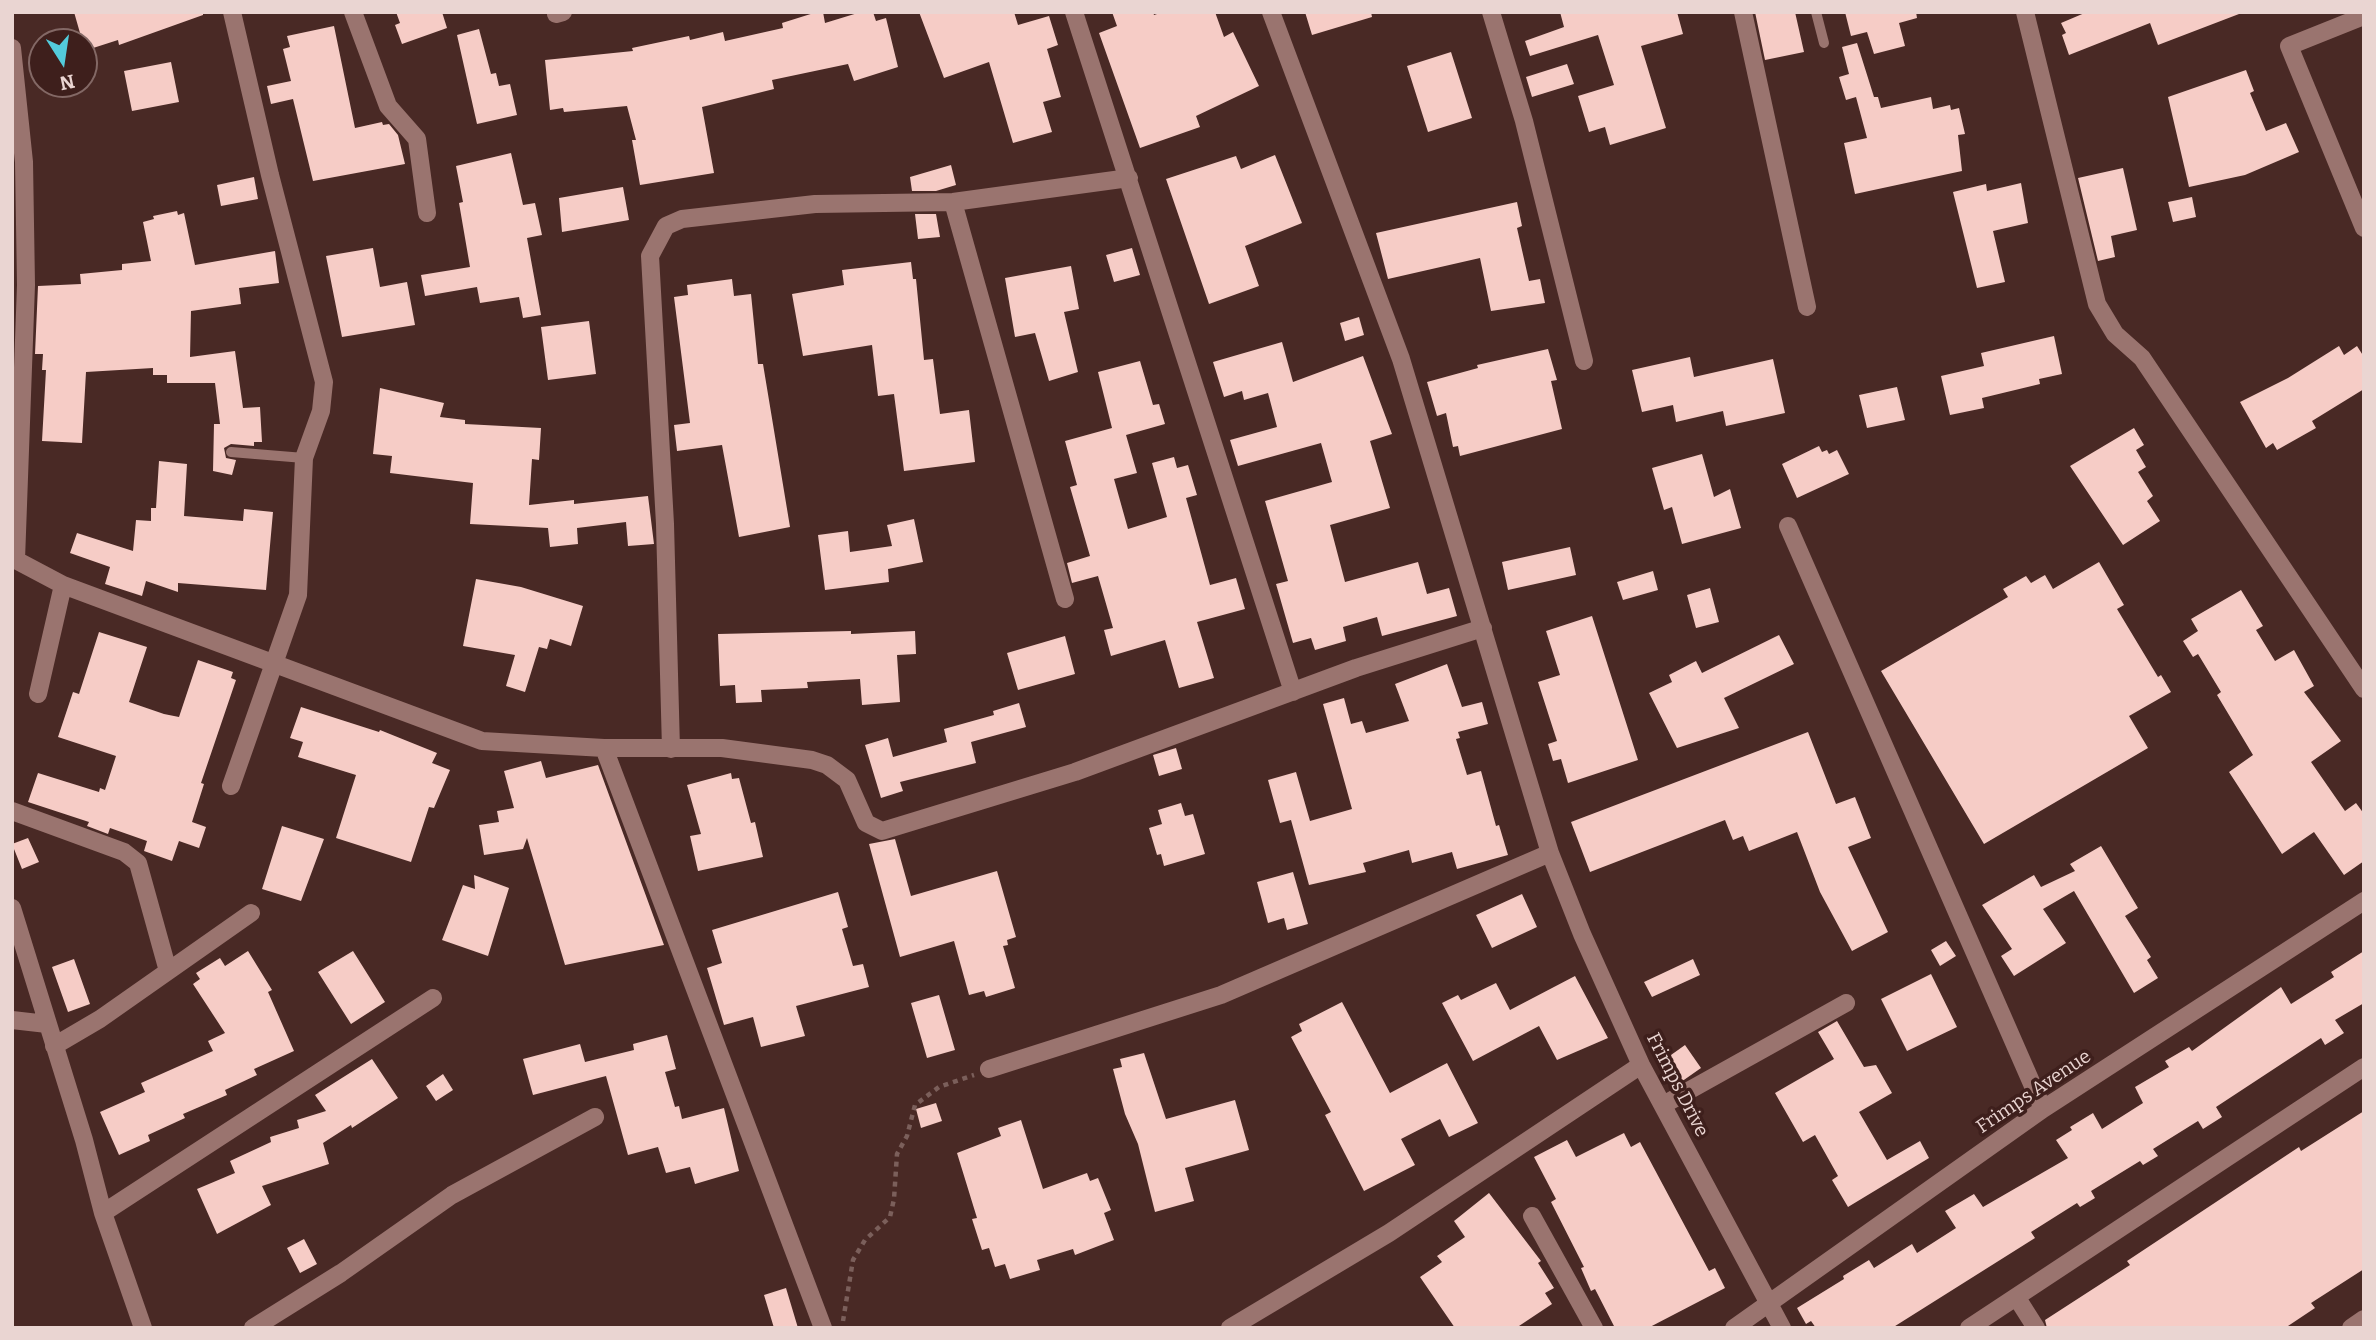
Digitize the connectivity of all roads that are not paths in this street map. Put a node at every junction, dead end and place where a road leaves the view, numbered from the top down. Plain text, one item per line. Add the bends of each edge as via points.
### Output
1 (232, 12) edge
2 (353, 12) edge
3 (1074, 12) edge
4 (1271, 12) edge
5 (1491, 12) edge
6 (1743, 12) edge
7 (1816, 12) edge
8 (2025, 12) edge
9 (2364, 16) edge
10 (1824, 43) dead end
11 (12, 48) edge
12 (1129, 178) junction
13 (953, 202) junction
14 (427, 213) dead end
15 (2364, 228) edge
16 (1807, 307) dead end
17 (1584, 361) dead end
18 (231, 452) dead end
19 (304, 458) junction
20 (1788, 526) dead end
21 (14, 559) edge
22 (62, 585) junction
23 (1065, 599) dead end
24 (1483, 628) junction
25 (274, 663) junction
26 (2364, 690) edge
27 (1293, 692) junction
28 (38, 694) dead end
29 (604, 748) junction
30 (671, 749) junction
31 (232, 786) dead end
32 (12, 811) edge
33 (1550, 853) junction
34 (2364, 901) edge
35 (12, 908) edge
36 (251, 913) dead end
37 (168, 971) junction
38 (433, 998) dead end
39 (1846, 1003) dead end
40 (12, 1020) edge
41 (47, 1024) junction
42 (54, 1046) junction
43 (1641, 1065) junction
44 (2364, 1067) edge
45 (989, 1069) road end
46 (1662, 1105) junction
47 (2043, 1109) junction
48 (595, 1117) dead end
49 (103, 1213) junction
50 (1532, 1216) dead end
51 (2017, 1298) junction
52 (1768, 1307) junction
53 (2364, 1319) edge
54 (143, 1328) edge
55 (253, 1328) edge
56 (823, 1328) edge
57 (1230, 1328) edge
58 (1594, 1328) edge
59 (1734, 1328) edge
60 (1782, 1328) edge
61 (1969, 1328) edge
62 (2036, 1328) edge
63 (2351, 1328) edge

1 - 19 street via 324,382 321,411
2 - 14 street via 388,106 417,139
3 - 12 street
4 - 24 street, Frimps Drive via 1401,359
5 - 17 street via 1524,121
6 - 16 street
7 - 10 lane
8 - 26 street via 2097,303 2115,334 2142,358
9 - 15 street via 2289,46
11 - 21 street via 24,162 26,285
12 - 13 street
12 - 27 street
13 - 23 street
13 - 30 street via 815,204 682,219 666,226 657,239 650,256 665,524
18 - 19 lane
19 - 25 street via 298,595
20 - 47 street
21 - 22 street
22 - 25 street
22 - 28 street
24 - 27 street
24 - 33 street, Frimps Drive
25 - 29 street via 482,741
25 - 31 street
27 - 30 street via 1075,772 889,831 866,823 847,780 820,762 798,755 722,748
29 - 30 street
29 - 56 street
32 - 37 street via 124,852 138,863
33 - 43 street, Frimps Drive
33 - 45 street via 1221,995
34 - 47 street, Frimps Avenue
35 - 41 street
36 - 37 street
37 - 42 street
38 - 49 street
39 - 46 street
40 - 41 street
41 - 42 street
42 - 49 street
43 - 46 street, Frimps Drive
43 - 57 street via 1389,1233
44 - 51 street
46 - 52 street, Frimps Drive
47 - 52 street, Frimps Avenue
48 - 55 street via 452,1195
49 - 54 street
50 - 58 street
51 - 61 street
51 - 62 street
52 - 59 street, Frimps Avenue
52 - 60 street, Frimps Drive
53 - 63 street

